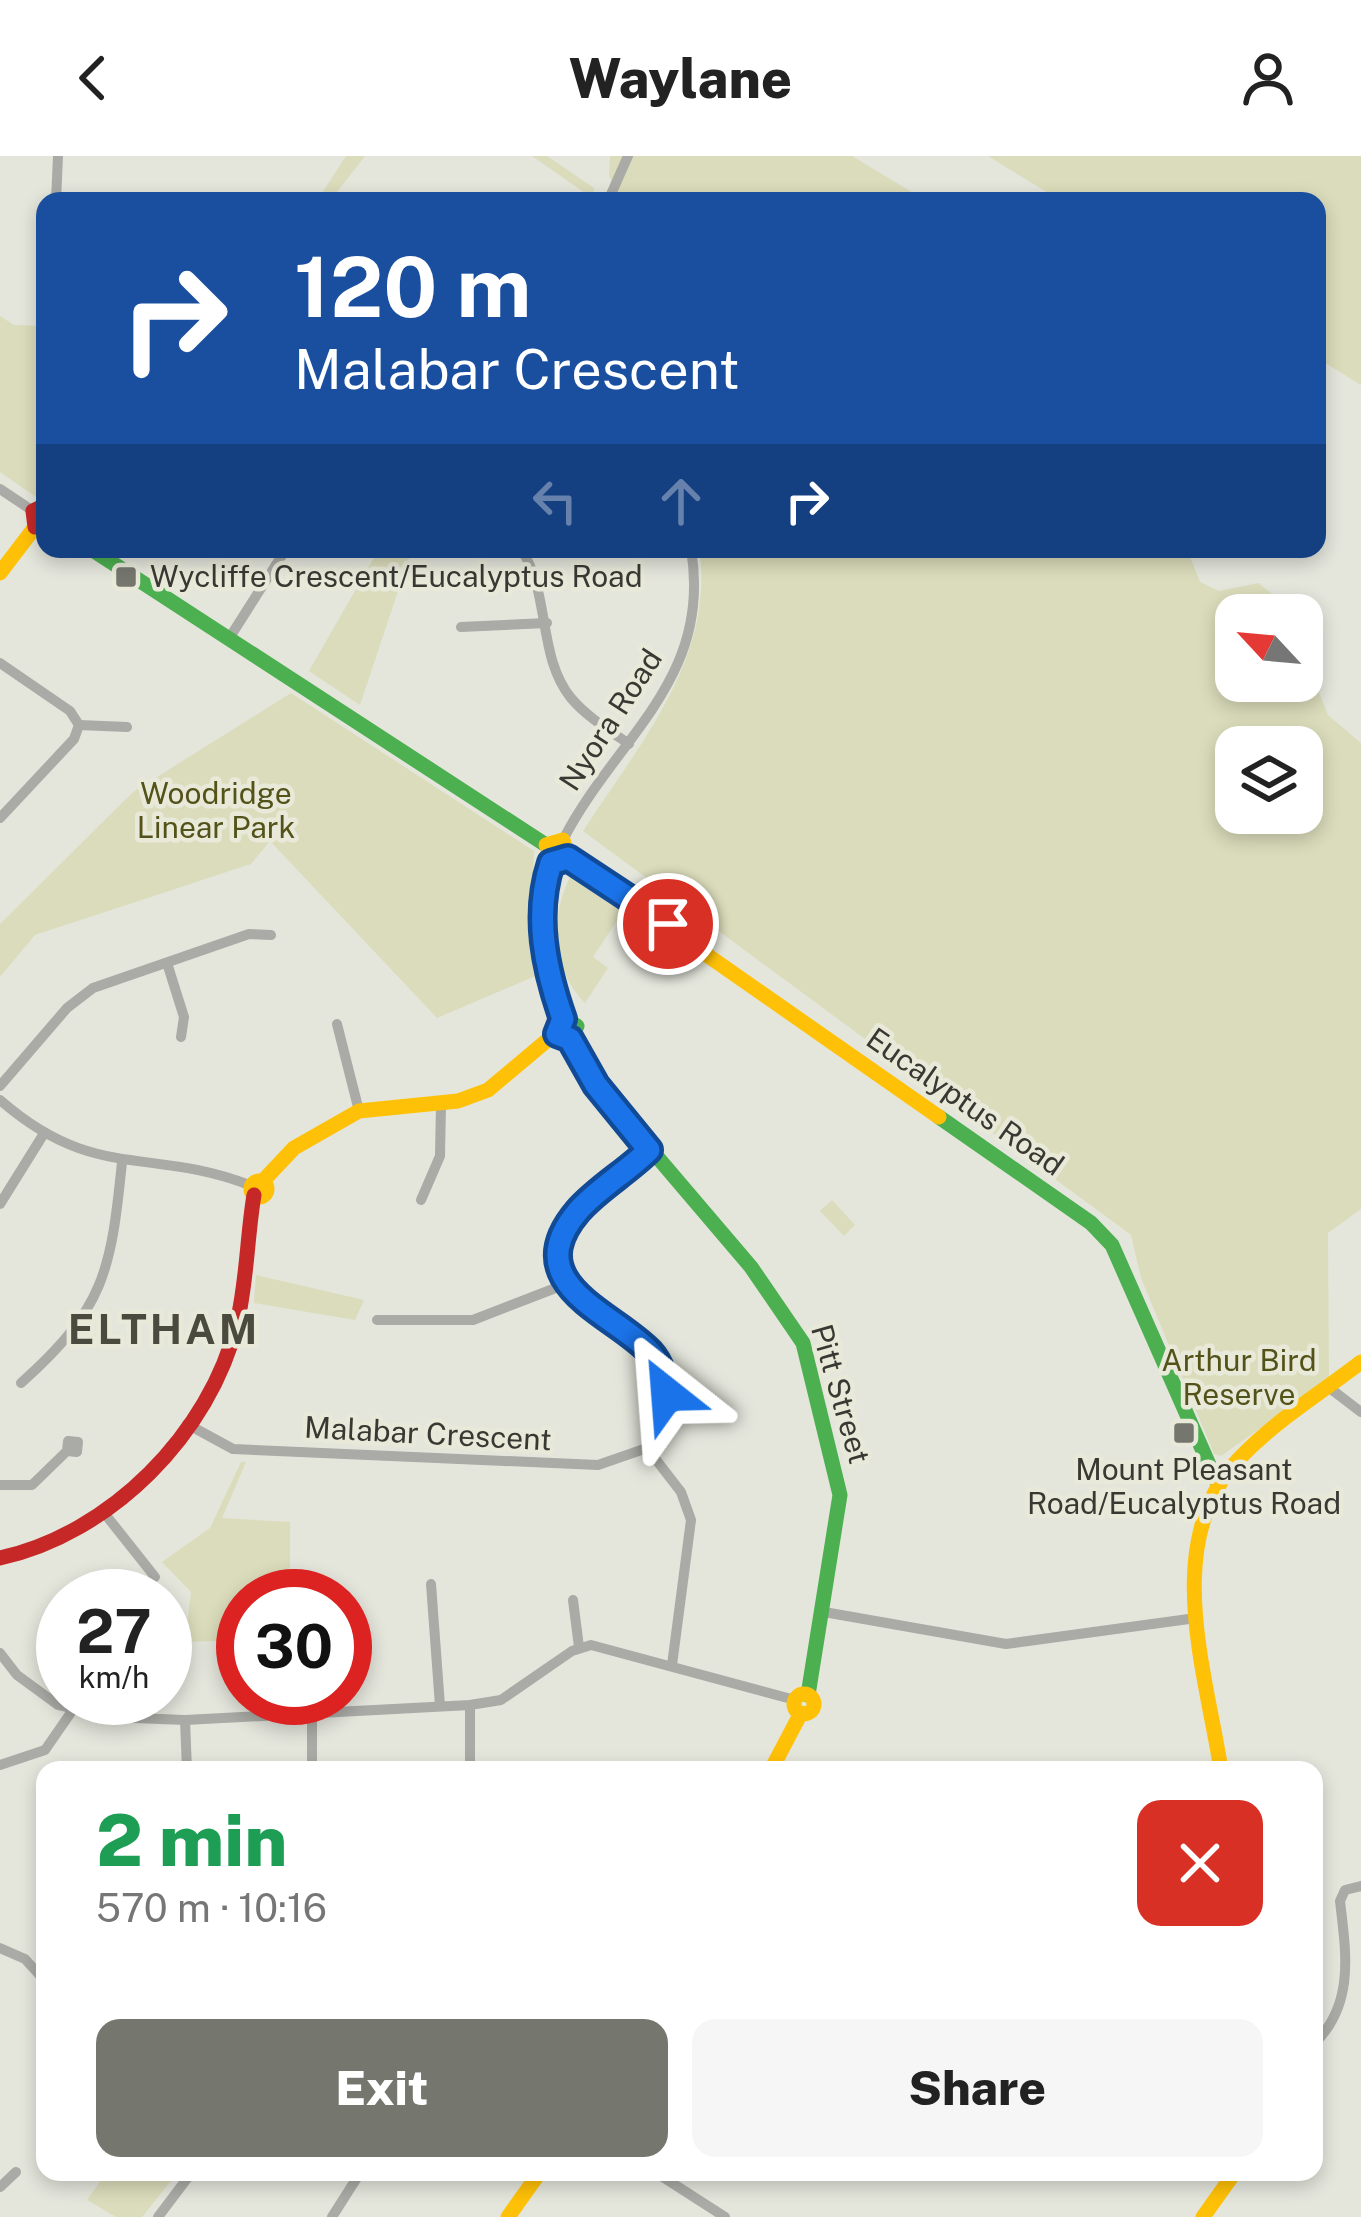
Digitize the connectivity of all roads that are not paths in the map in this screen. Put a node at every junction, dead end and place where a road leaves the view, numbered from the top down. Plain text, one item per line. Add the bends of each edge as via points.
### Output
1 (58, 156) edge
2 (628, 156) edge
3 (56, 192) edge
4 (612, 192) edge
5 (0, 489) edge
6 (36, 516) edge
7 (36, 522) edge
8 (105, 558) edge
9 (280, 558) edge
10 (525, 558) edge
11 (692, 558) edge
12 (0, 573) edge
13 (547, 623) junction
14 (460, 627) dead end
15 (230, 637) junction
16 (0, 663) edge
17 (79, 725) junction
18 (128, 727) dead end
19 (629, 744) junction
20 (0, 818) edge
21 (555, 843) junction
22 (560, 861) junction
23 (271, 935) dead end
24 (167, 963) junction
25 (337, 1024) dead end
26 (563, 1030) junction
27 (181, 1037) dead end
28 (0, 1086) edge
29 (0, 1100) edge
30 (441, 1104) junction
31 (359, 1111) junction
32 (44, 1135) junction
33 (649, 1150) junction
34 (122, 1162) junction
35 (259, 1189) junction
36 (421, 1200) dead end
37 (0, 1204) edge
38 (566, 1284) junction
39 (376, 1320) dead end
40 (1361, 1362) edge
41 (21, 1383) dead end
42 (1327, 1386) junction
43 (1361, 1412) edge
44 (187, 1424) junction
45 (646, 1448) junction
46 (67, 1451) dead end
47 (0, 1485) edge
48 (1218, 1485) junction
49 (105, 1514) junction
50 (0, 1558) edge
51 (149, 1569) edge
52 (431, 1584) dead end
53 (573, 1600) dead end
54 (824, 1612) junction
55 (1196, 1618) junction
56 (579, 1647) junction
57 (0, 1653) edge
58 (672, 1665) junction
59 (36, 1689) edge
60 (801, 1703) junction
61 (470, 1705) junction
62 (440, 1706) junction
63 (372, 1710) edge
64 (63, 1725) edge
65 (185, 1725) edge
66 (312, 1725) edge
67 (187, 1761) edge
68 (312, 1761) edge
69 (470, 1761) edge
70 (775, 1761) edge
71 (1220, 1761) edge
72 (0, 1765) edge
73 (1359, 1882) edge
74 (0, 1948) edge
75 (36, 1971) edge
76 (1323, 2032) edge
77 (16, 2172) dead end
78 (185, 2181) edge
79 (355, 2181) edge
80 (534, 2181) edge
81 (669, 2181) edge
82 (1229, 2181) edge
83 (0, 2187) edge
84 (158, 2217) edge
85 (332, 2217) edge
86 (508, 2217) edge
87 (725, 2217) edge
88 (1203, 2217) edge

1 - 3 street
2 - 4 street
5 - 6 street
7 - 12 street
8 - 15 street
9 - 15 street
10 - 13 street
11 - 19 street, Nyora Road via 680,668
13 - 14 street
13 - 19 street via 567,694
15 - 21 street
16 - 17 street
17 - 18 street
17 - 20 street
19 - 21 street, Nyora Road
21 - 22 street
22 - 26 street, Pitt Street via 540,906
22 - 48 street, Eucalyptus Road via 1090,1223 1126,1272
23 - 24 street via 249,934
24 - 27 street via 184,1017
24 - 28 street via 80,996
25 - 31 street
26 - 30 street via 488,1090
26 - 33 street, Pitt Street
29 - 32 street
30 - 31 street
30 - 36 street via 440,1156
31 - 35 street via 314,1134
32 - 34 street
32 - 37 street
33 - 38 street via 570,1223 562,1251
33 - 54 street, Pitt Street via 751,1267 803,1343 840,1495
34 - 35 street via 216,1172
34 - 41 street via 115,1233 95,1300 69,1340
35 - 44 street via 232,1342
38 - 39 street via 473,1320
38 - 45 street via 657,1360 665,1414
40 - 42 street
42 - 43 street
42 - 48 street
44 - 45 street, Malabar Crescent via 233,1449 598,1465
44 - 49 street
45 - 58 street via 681,1492 691,1520
46 - 47 street via 32,1485
48 - 55 street via 1194,1555
49 - 50 street via 69,1540
49 - 51 street
52 - 62 street
53 - 56 street
54 - 55 street via 1006,1644
54 - 60 street, Pitt Street
55 - 71 street
56 - 58 street
56 - 61 street via 524,1688
57 - 59 street
58 - 60 street
60 - 70 street, Pitt Street
61 - 62 street
61 - 69 street
62 - 63 street
64 - 72 street via 45,1750
65 - 67 street
66 - 68 street
73 - 76 street via 1340,1901 1340,2008
74 - 75 street
77 - 83 street
78 - 84 street
79 - 85 street
80 - 86 street
81 - 87 street
82 - 88 street

